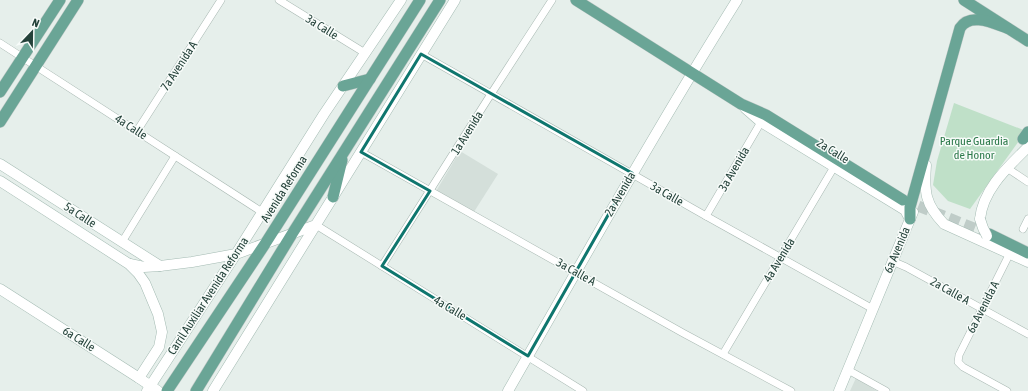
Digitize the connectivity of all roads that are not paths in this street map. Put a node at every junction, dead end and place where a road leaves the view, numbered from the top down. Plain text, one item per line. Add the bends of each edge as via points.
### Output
1 (60, 0) edge
2 (78, 0) edge
3 (221, 0) edge
4 (279, 0) edge
5 (401, 0) edge
6 (420, 0) edge
7 (440, 0) edge
8 (455, 0) edge
9 (552, 0) edge
10 (576, 0) edge
11 (737, 0) edge
12 (964, 0) edge
13 (1007, 28) junction
14 (963, 37) dead end
15 (1028, 41) edge
16 (0, 43) edge
17 (364, 53) junction
18 (421, 54) junction
19 (22, 57) junction
20 (36, 66) junction
21 (691, 73) junction
22 (370, 79) junction
23 (343, 86) junction
24 (0, 92) edge
25 (491, 94) junction
26 (741, 104) junction
27 (0, 122) edge
28 (761, 122) junction
29 (137, 131) junction
30 (1026, 139) edge
31 (344, 150) junction
32 (361, 152) junction
33 (175, 156) junction
34 (0, 164) edge
35 (926, 165) junction
36 (834, 167) junction
37 (1007, 168) junction
38 (632, 173) junction
39 (0, 181) edge
40 (1028, 182) edge
41 (430, 191) junction
42 (333, 197) junction
43 (903, 200) tunnel mouth
44 (262, 212) junction
45 (706, 216) junction
46 (910, 219) junction
47 (1028, 219) edge
48 (316, 225) junction
49 (1023, 229) dead end
50 (292, 234) junction
51 (988, 235) junction
52 (122, 242) junction
53 (265, 244) junction
54 (1006, 251) junction
55 (1028, 253) edge
56 (236, 254) junction
57 (780, 258) junction
58 (892, 261) junction
59 (1028, 262) edge
60 (129, 264) junction
61 (160, 266) junction
62 (382, 266) junction
63 (576, 272) junction
64 (0, 289) edge
65 (872, 309) junction
66 (982, 309) junction
67 (1028, 334) edge
68 (723, 354) junction
69 (528, 356) junction
70 (848, 370) junction
71 (139, 378) junction
72 (152, 389) edge
73 (167, 391) edge
74 (196, 391) edge
75 (213, 391) edge
76 (508, 391) edge
77 (583, 391) edge
78 (791, 391) edge
79 (839, 391) edge
80 (886, 391) edge
81 (1007, 391) edge

1 - 19 main road
2 - 20 main road
3 - 29 street, 7a Avenida A
4 - 17 street, 3a Calle
5 - 17 street, Carril Auxiliar Avenida Reforma
6 - 22 main road, Avenida Reforma
7 - 31 main road
8 - 18 street
9 - 25 street, 1a Avenida
10 - 21 main road, 2a Calle
11 - 21 street, 2a Avenida
12 - 13 main road
13 - 15 main road
13 - 46 main road via 973,20 960,28 910,207
14 - 35 street, 6a Avenida
16 - 19 street, 4a Calle
17 - 23 street, Carril Auxiliar Avenida Reforma
18 - 25 street, 3a Calle
18 - 32 street
19 - 20 street, 4a Calle
19 - 24 main road
20 - 27 main road
20 - 29 street, 4a Calle
21 - 26 main road, 2a Calle
21 - 38 street, 2a Avenida
22 - 23 main road
22 - 53 main road, Avenida Reforma
23 - 44 street, Carril Auxiliar Avenida Reforma
25 - 38 street, 3a Calle
25 - 41 street, 1a Avenida
26 - 28 street, 2a Calle
26 - 43 main road, 2a Calle via 766,115
28 - 36 street, 2a Calle
28 - 45 street, 3a Avenida
29 - 33 street, 4a Calle
30 - 37 street
31 - 42 main road
31 - 50 main road
32 - 41 street, 3a Calle A
32 - 42 street
33 - 44 street, 4a Calle
33 - 52 street
34 - 52 street, 5a Calle
35 - 46 street, 6a Avenida
35 - 54 street via 925,191 936,216 944,224
36 - 46 street, 2a Calle via 905,210
36 - 57 street, 4a Avenida
37 - 40 street
37 - 51 street, bridge via 986,198 981,210 980,219
38 - 45 street, 3a Calle
38 - 63 street, 2a Avenida
39 - 60 street, 5a Calle
41 - 62 street, 1a Avenida
41 - 63 street, 3a Calle A
42 - 48 street
44 - 56 street, Carril Auxiliar Avenida Reforma
45 - 57 street, 3a Calle
46 - 58 street, 6a Avenida
47 - 49 street
48 - 50 street, 5a Calle
48 - 62 street, 4a Calle
48 - 75 street
50 - 53 street, 5a Calle
50 - 74 main road
51 - 54 street
51 - 55 main road
52 - 61 street, 5a Calle
53 - 56 street, 5a Calle
53 - 73 main road, Avenida Reforma
54 - 59 street
54 - 66 street, 6a Avenida A
56 - 61 street, 5a Calle
56 - 72 street, Carril Auxiliar Avenida Reforma
57 - 65 street, 3a Calle
57 - 68 street, 4a Avenida
58 - 65 street, 6a Avenida
58 - 66 street, 2a Calle A
60 - 61 street, 5a Calle via 140,267
60 - 71 street, 5a Calle via 145,283 158,314 162,332 159,347
62 - 69 street, 4a Calle
63 - 68 street, 3a Calle A
63 - 69 street, 2a Avenida
64 - 71 street, 6a Calle
65 - 70 street, 6a Avenida
66 - 67 street, 2a Calle A
66 - 81 street, 6a Avenida A via 958,355 958,362
68 - 78 street, 3a Calle A
69 - 76 street, 2a Avenida
69 - 77 street, 4a Calle
70 - 79 street, 6a Avenida
70 - 80 street
71 - 72 street, 6a Calle

